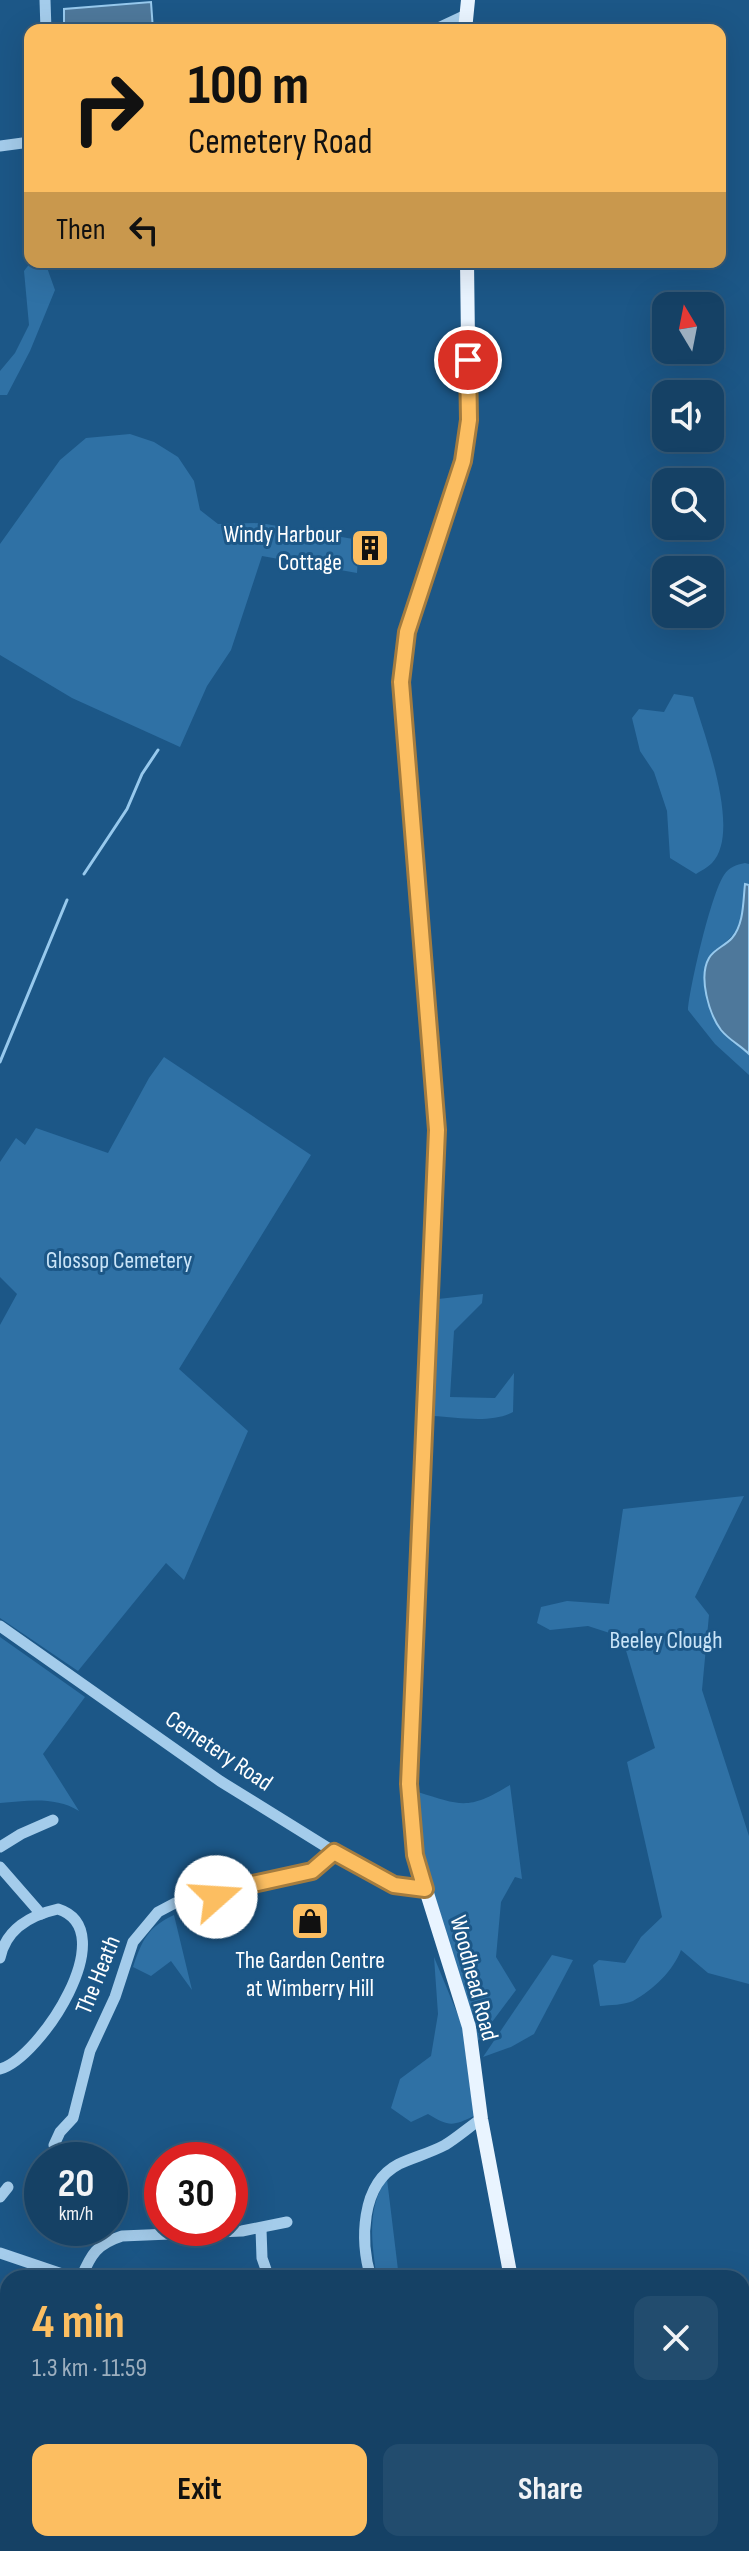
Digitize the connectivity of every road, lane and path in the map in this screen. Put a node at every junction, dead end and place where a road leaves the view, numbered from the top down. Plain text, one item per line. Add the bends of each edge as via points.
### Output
1 (45, 0) edge
2 (466, 15) edge
3 (46, 24) edge
4 (447, 24) edge
5 (24, 143) edge
6 (0, 146) edge
7 (467, 268) edge
8 (0, 1626) edge
9 (53, 1820) dead end
10 (0, 1847) edge
11 (334, 1852) junction
12 (0, 1867) edge
13 (425, 1889) junction
14 (41, 1914) junction
15 (0, 1958) edge
16 (0, 2069) edge
17 (481, 2119) junction
18 (55, 2142) edge
19 (287, 2222) dead end
20 (261, 2229) junction
21 (0, 2253) edge
22 (50, 2270) edge
23 (85, 2270) edge
24 (266, 2270) edge
25 (370, 2270) edge
26 (509, 2270) edge

1 - 3 street
2 - 4 street
5 - 6 street
7 - 13 main road, Woodhead Road via 469,420 463,461 407,632 401,682 437,1115 409,1784 415,1855
8 - 11 street, Cemetery Road via 220,1781
9 - 10 street
11 - 13 street, Cemetery Road via 394,1885
11 - 18 street, The Heath via 312,1871 239,1887 198,1903 175,1903 158,1912 133,1942 90,2051 73,2118
12 - 14 street
13 - 17 main road, Woodhead Road via 469,2027
14 - 15 street via 10,1934
14 - 16 street via 58,1909 71,1915 83,1947 80,1963 50,2024 16,2061
17 - 25 street via 382,2177 367,2211
17 - 26 main road, Woodhead Road
19 - 20 street
20 - 23 street via 122,2236 104,2242
20 - 24 street
21 - 22 street

